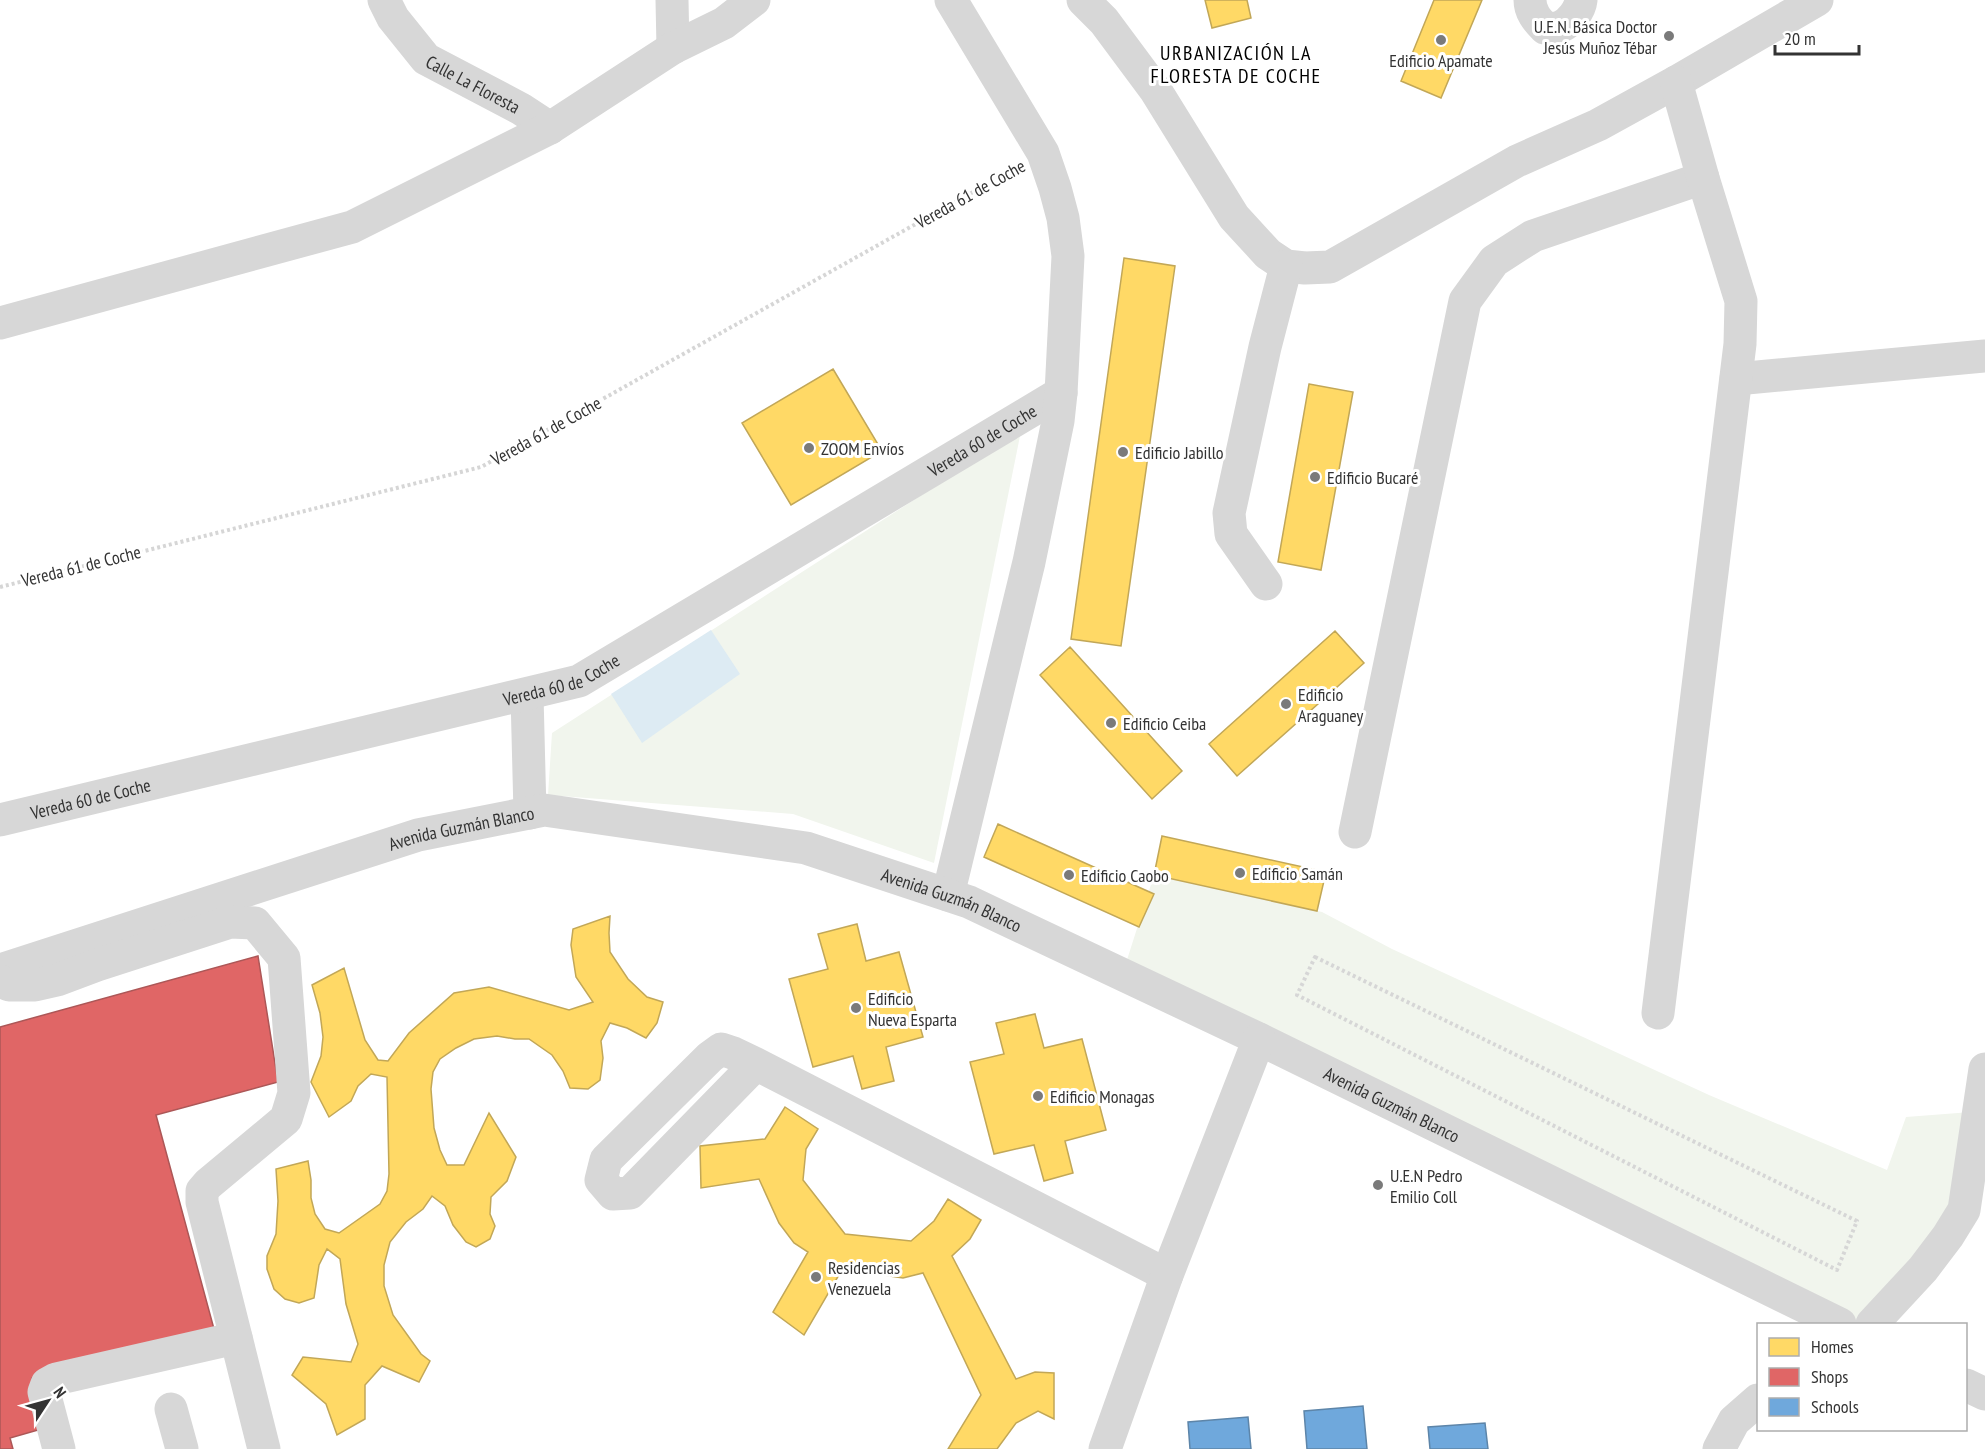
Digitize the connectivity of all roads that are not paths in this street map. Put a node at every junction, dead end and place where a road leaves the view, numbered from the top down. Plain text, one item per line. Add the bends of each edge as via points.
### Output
1 (384, 0) edge
2 (672, 0) edge
3 (754, 0) edge
4 (951, 0) edge
5 (1083, 0) edge
6 (1530, 0) edge
7 (1581, 0) edge
8 (1817, 0) edge
9 (673, 48) junction
10 (1676, 82) junction
11 (550, 128) junction
12 (1703, 178) junction
13 (1286, 266) junction
14 (0, 323) edge
15 (1985, 356) edge
16 (1736, 379) junction
17 (1061, 393) junction
18 (1266, 584) dead end
19 (526, 695) junction
20 (530, 813) junction
21 (0, 820) edge
22 (1355, 832) dead end
23 (948, 895) junction
24 (0, 970) edge
25 (0, 981) edge
26 (1658, 1013) dead end
27 (1259, 1039) junction
28 (756, 1064) junction
29 (1985, 1069) edge
30 (1167, 1275) junction
31 (1838, 1323) edge
32 (1873, 1323) edge
33 (236, 1338) junction
34 (1967, 1386) edge
35 (1985, 1394) edge
36 (1757, 1401) edge
37 (171, 1409) dead end
38 (59, 1449) edge
39 (182, 1449) edge
40 (264, 1449) edge
41 (1105, 1449) edge
42 (1719, 1449) edge

1 - 11 street, Calle La Floresta via 393,18 426,59
2 - 9 street
3 - 9 street via 724,23
4 - 17 street via 1043,153 1056,188 1068,256
5 - 13 street via 1104,21 1156,91 1234,217 1268,254
6 - 7 street via 1536,19 1545,28 1561,27 1575,15
8 - 10 street
9 - 11 street
10 - 12 street
10 - 13 street via 1598,125 1517,161 1330,267
11 - 14 street via 352,227
12 - 16 street via 1742,301
12 - 22 street via 1533,236 1494,261 1465,301
13 - 18 street via 1229,513 1231,534
15 - 16 street
16 - 26 street
17 - 19 street, Vereda 60 de Coche via 579,681
17 - 23 street via 1029,562
19 - 20 street
19 - 21 street, Vereda 60 de Coche
20 - 23 street, Avenida Guzmán Blanco via 544,810 806,848
20 - 24 street, Avenida Guzmán Blanco via 418,836
23 - 27 street, Avenida Guzmán Blanco
25 - 33 street via 26,985 57,980 230,922 255,923 284,958 294,1093 286,1119 202,1191
27 - 30 street
27 - 31 street, Avenida Guzmán Blanco
28 - 28 street via 630,1193 613,1194 601,1180 606,1160 710,1056 721,1049
28 - 30 street
29 - 32 street via 1964,1210 1923,1269
30 - 41 street
33 - 38 street via 47,1384 44,1392
33 - 40 street
34 - 35 street
36 - 42 street via 1734,1421
37 - 39 street

